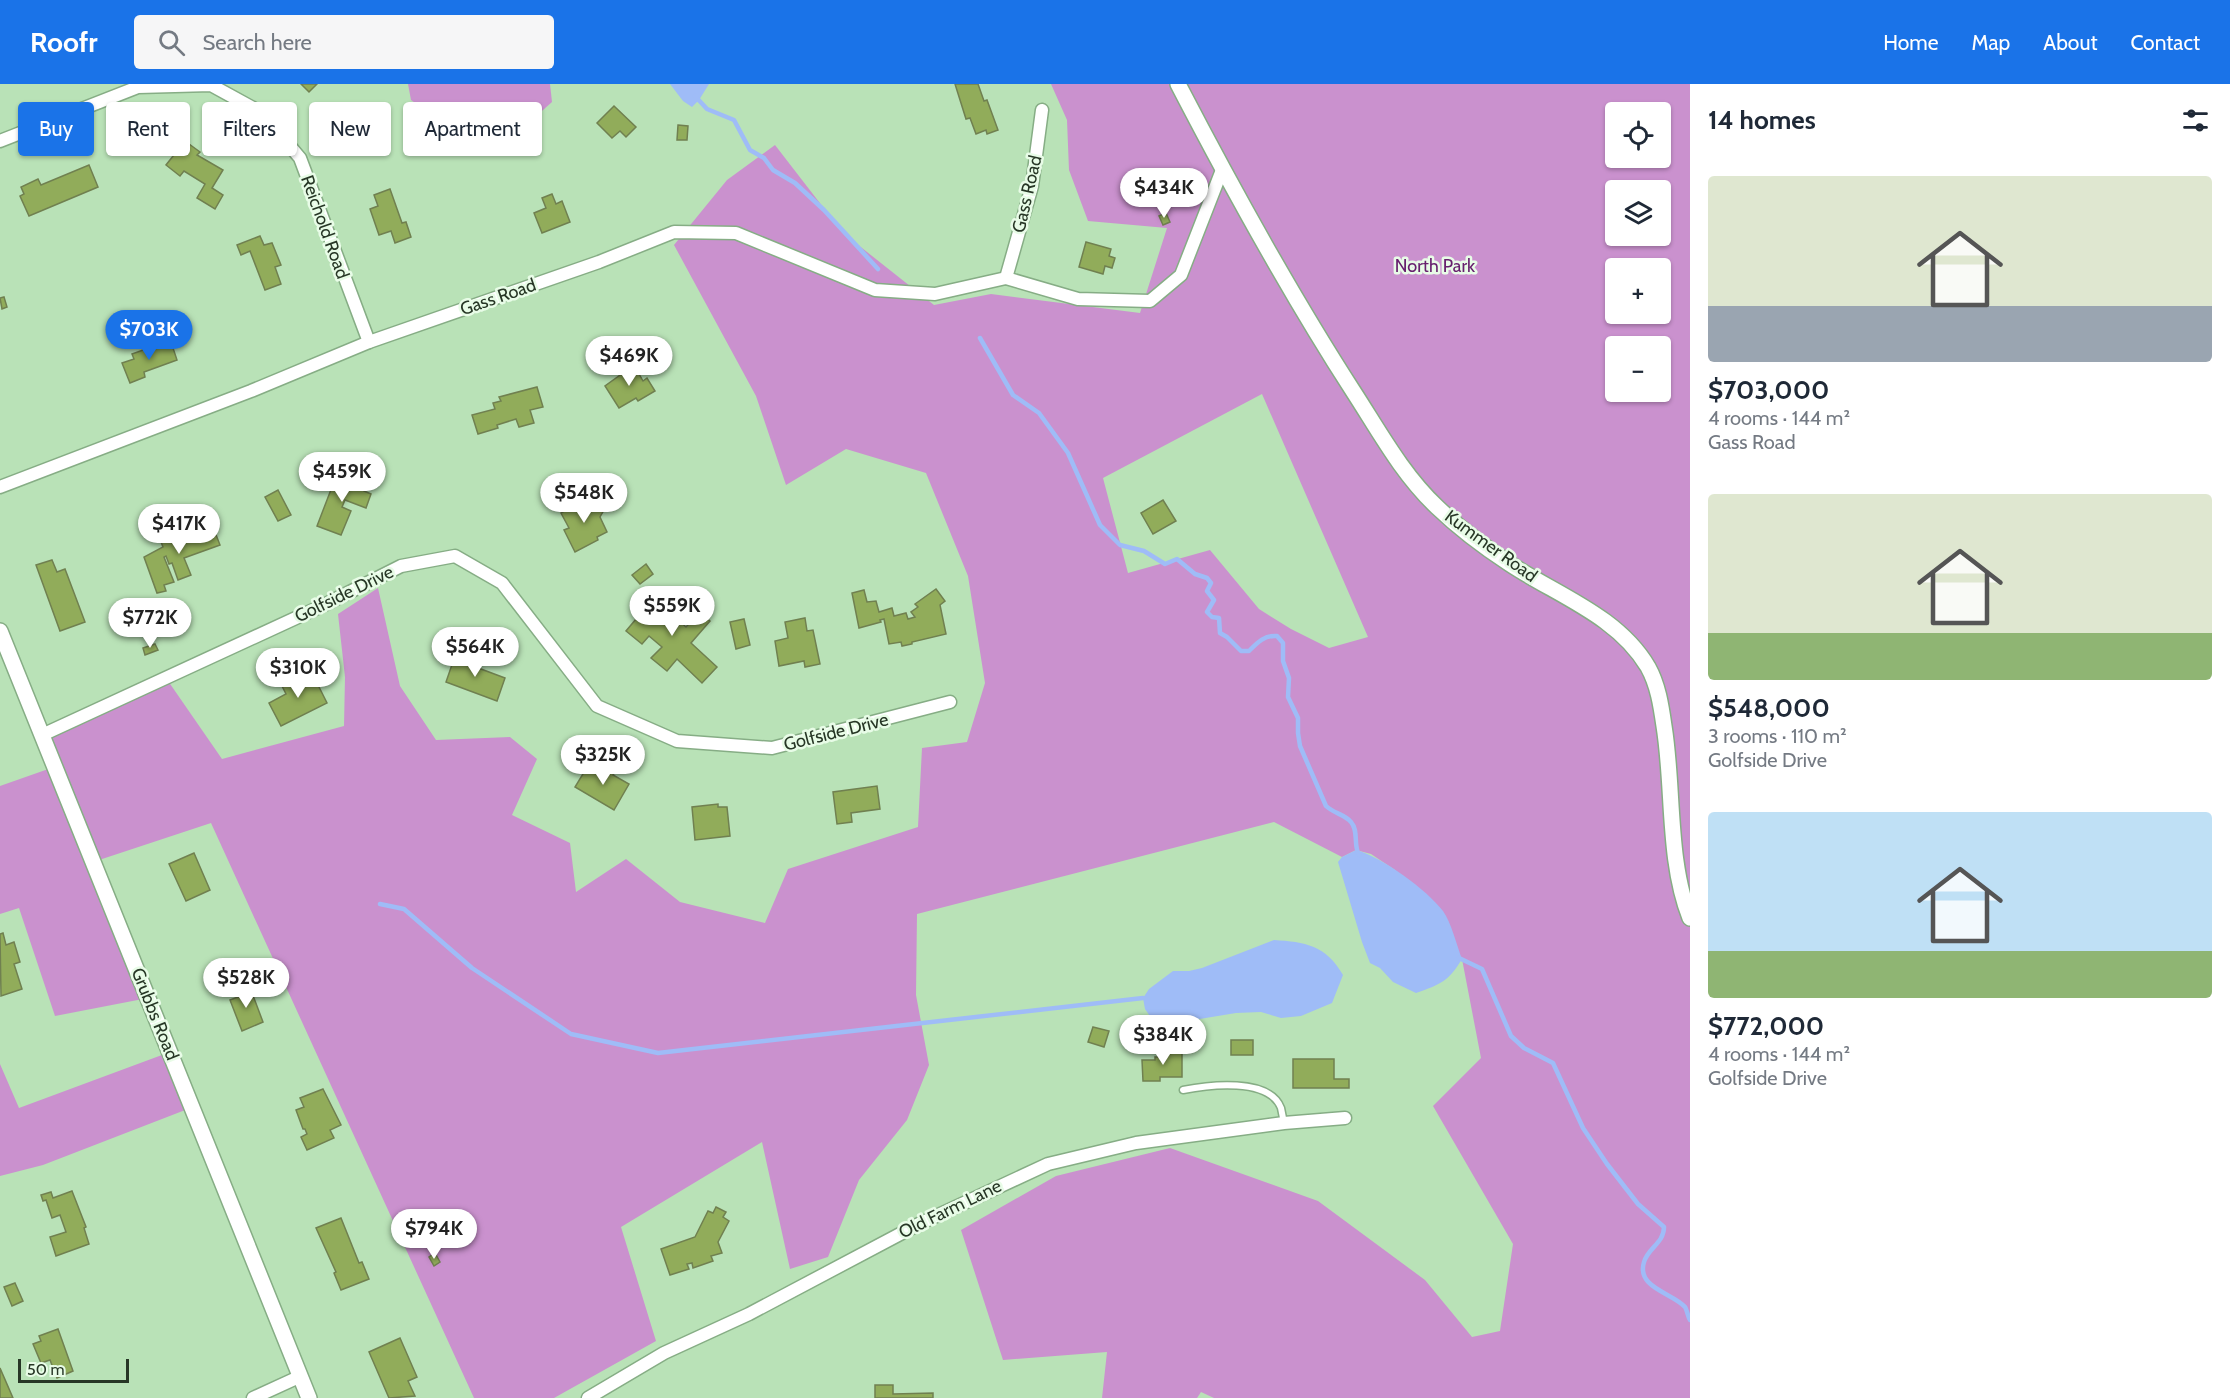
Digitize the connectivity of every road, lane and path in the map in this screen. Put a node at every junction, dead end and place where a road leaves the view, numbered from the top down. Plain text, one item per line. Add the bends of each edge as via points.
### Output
1 (1178, 84) edge
2 (1042, 110) dead end
3 (0, 141) edge
4 (1222, 170) junction
5 (1006, 278) junction
6 (369, 342) junction
7 (0, 487) edge
8 (0, 631) edge
9 (950, 702) dead end
10 (42, 735) junction
11 (1690, 918) edge
12 (1183, 1090) dead end
13 (1345, 1118) dead end
14 (1284, 1123) junction
15 (301, 1376) junction
16 (253, 1398) edge
17 (309, 1398) edge
18 (588, 1398) edge

1 - 4 street, Kummer Road
2 - 5 street, Gass Road via 1032,186
3 - 6 street, Reichold Road via 138,87 211,85 252,107 262,113 300,158
4 - 5 street, Gass Road via 1181,275 1150,301 1078,299
4 - 11 street, Kummer Road via 1333,359 1403,468 1436,507 1510,564 1607,623 1647,667 1659,693 1682,898
5 - 6 street, Gass Road via 935,294 875,290 736,233 674,232
6 - 7 street, Gass Road
8 - 10 street, Grubbs Road
9 - 10 street, Golfside Drive via 772,748 677,741 597,706 502,583 455,556 401,566
10 - 15 street, Grubbs Road
12 - 14 lane via 1234,1085 1259,1090 1274,1098
13 - 14 street, Old Farm Lane
14 - 18 street, Old Farm Lane via 1136,1143 1069,1157 1031,1170 749,1314 664,1353
15 - 16 street
15 - 17 street, Grubbs Road

